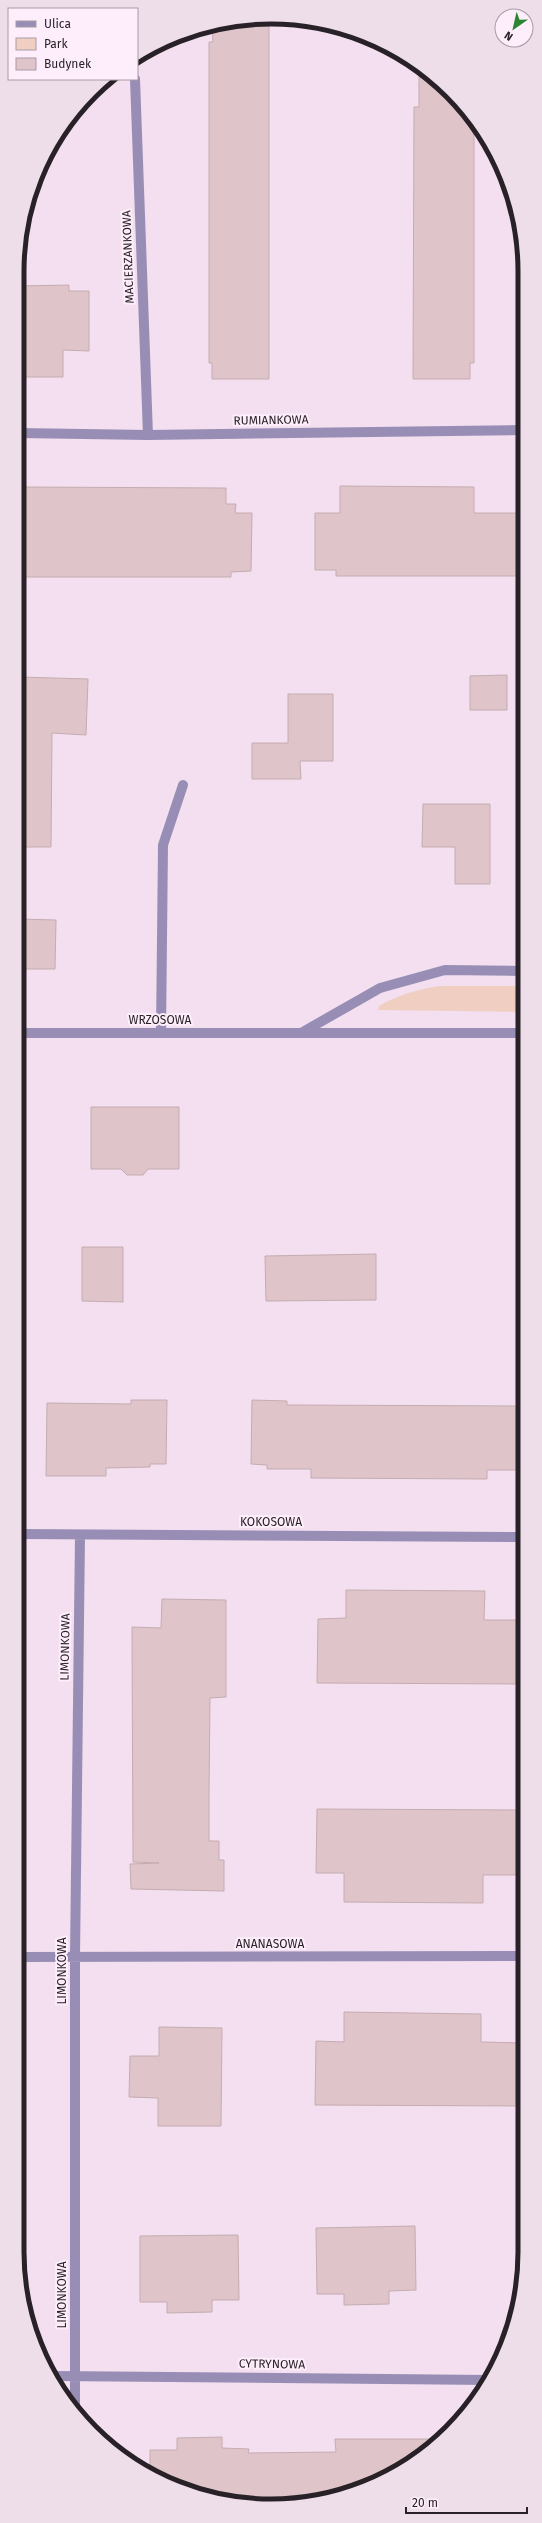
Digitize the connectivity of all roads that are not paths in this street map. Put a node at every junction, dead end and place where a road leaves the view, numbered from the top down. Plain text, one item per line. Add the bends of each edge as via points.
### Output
1 (135, 80) edge
2 (518, 430) edge
3 (24, 433) edge
4 (148, 435) junction
5 (183, 785) dead end
6 (518, 971) edge
7 (301, 1032) junction
8 (24, 1033) edge
9 (518, 1033) edge
10 (161, 1034) junction
11 (24, 1534) edge
12 (80, 1535) junction
13 (518, 1537) edge
14 (518, 1956) edge
15 (24, 1957) edge
16 (75, 1957) junction
17 (57, 2376) edge
18 (75, 2376) junction
19 (482, 2380) edge
20 (75, 2402) edge

1 - 4 street, MACIERZANKOWA
2 - 4 street, RUMIANKOWA
3 - 4 street, RUMIANKOWA
5 - 10 street via 163,845
6 - 7 street, WRZOSOWA via 444,970 380,988
7 - 9 street, WRZOSOWA
7 - 10 street, WRZOSOWA
8 - 10 street, WRZOSOWA
11 - 12 street, KOKOSOWA
12 - 13 street, KOKOSOWA
12 - 16 street, LIMONKOWA
14 - 16 street, ANANASOWA
15 - 16 street, ANANASOWA
16 - 18 street, LIMONKOWA
17 - 18 street, CYTRYNOWA
18 - 19 street, CYTRYNOWA
18 - 20 street, LIMONKOWA

